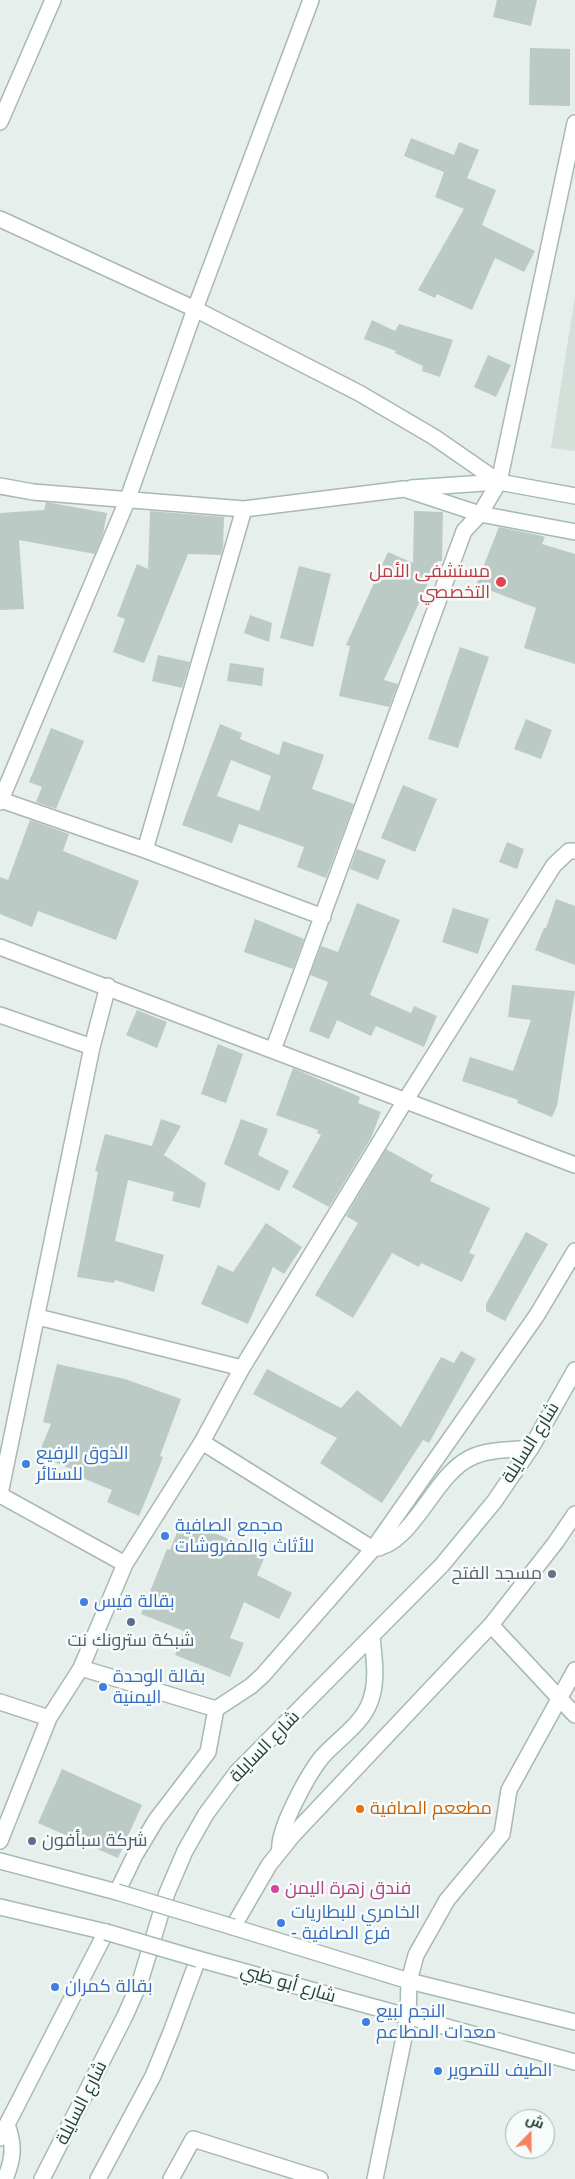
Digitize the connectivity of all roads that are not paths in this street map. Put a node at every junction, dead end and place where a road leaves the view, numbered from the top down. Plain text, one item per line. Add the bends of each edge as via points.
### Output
1 (53, 0) edge
2 (312, 0) edge
3 (0, 122) edge
4 (575, 123) edge
5 (0, 219) edge
6 (195, 309) junction
7 (499, 482) junction
8 (0, 486) edge
9 (404, 489) junction
10 (575, 496) edge
11 (127, 500) junction
12 (244, 509) junction
13 (480, 514) junction
14 (575, 532) edge
15 (1, 801) edge
16 (145, 850) junction
17 (575, 850) edge
18 (323, 917) junction
19 (0, 947) edge
20 (108, 986) junction
21 (0, 1015) edge
22 (92, 1047) junction
23 (274, 1050) junction
24 (405, 1102) junction
25 (575, 1165) edge
26 (575, 1251) edge
27 (38, 1317) junction
28 (242, 1368) junction
29 (575, 1370) edge
30 (202, 1442) junction
31 (531, 1448) junction
32 (0, 1494) edge
33 (575, 1514) edge
34 (373, 1548) junction
35 (125, 1564) junction
36 (491, 1624) junction
37 (372, 1637) junction
38 (81, 1668) junction
39 (575, 1670) edge
40 (560, 1698) junction
41 (0, 1702) edge
42 (216, 1709) junction
43 (575, 1715) edge
44 (49, 1718) junction
45 (0, 1841) edge
46 (280, 1850) junction
47 (0, 1861) edge
48 (117, 1892) junction
49 (0, 1907) edge
50 (233, 1927) junction
51 (106, 1932) junction
52 (198, 1959) junction
53 (409, 1981) junction
54 (408, 2018) junction
55 (575, 2022) edge
56 (575, 2062) edge
57 (3, 2132) edge
58 (5, 2179) edge
59 (42, 2179) edge
60 (98, 2179) edge
61 (171, 2179) edge
62 (320, 2179) edge
63 (375, 2179) edge

1 - 3 street
2 - 6 street
4 - 7 street
5 - 6 street
6 - 7 street via 359,393 434,437
6 - 11 street
7 - 9 street
7 - 10 street
7 - 13 street
8 - 11 street
9 - 12 street
9 - 13 street
11 - 12 street
11 - 15 street
12 - 16 street
13 - 14 street
13 - 18 street via 464,531
15 - 16 street
16 - 18 street
17 - 24 street via 569,851 554,865
18 - 23 street
19 - 20 street
20 - 22 street
20 - 23 street
21 - 22 street
22 - 27 street
23 - 24 street
24 - 25 street
24 - 28 street
26 - 34 street via 537,1315
27 - 28 street
27 - 32 street
28 - 30 street
29 - 31 street, شارع السايلة
30 - 34 street
30 - 35 street
31 - 34 street via 470,1457 458,1465 402,1533 392,1542
31 - 37 street, شارع السايلة via 494,1502 442,1565
32 - 35 street
33 - 36 street
34 - 42 street via 262,1675
35 - 38 street
36 - 40 street
36 - 46 street
37 - 46 street via 375,1671 370,1703 312,1770 283,1828
37 - 59 street, شارع السايلة via 237,1772 206,1814 167,1893 140,1982 125,2016
38 - 42 street
38 - 44 street
39 - 40 street
40 - 43 street
40 - 53 street via 509,1790 502,1834 447,1900 416,1955
41 - 44 street
42 - 48 street via 208,1752 156,1820
44 - 45 street
46 - 50 street
47 - 48 street
48 - 50 street, bridge
49 - 51 street, شارع أبو ظبي
50 - 53 street
51 - 52 street, شارع أبو ظبي, bridge
51 - 57 street
52 - 54 street, شارع أبو ظبي
52 - 60 street via 153,2076
53 - 54 street
53 - 55 street
54 - 56 street, شارع أبو ظبي
54 - 63 street
57 - 58 street via 12,2138 13,2150
61 - 62 street via 193,2139

